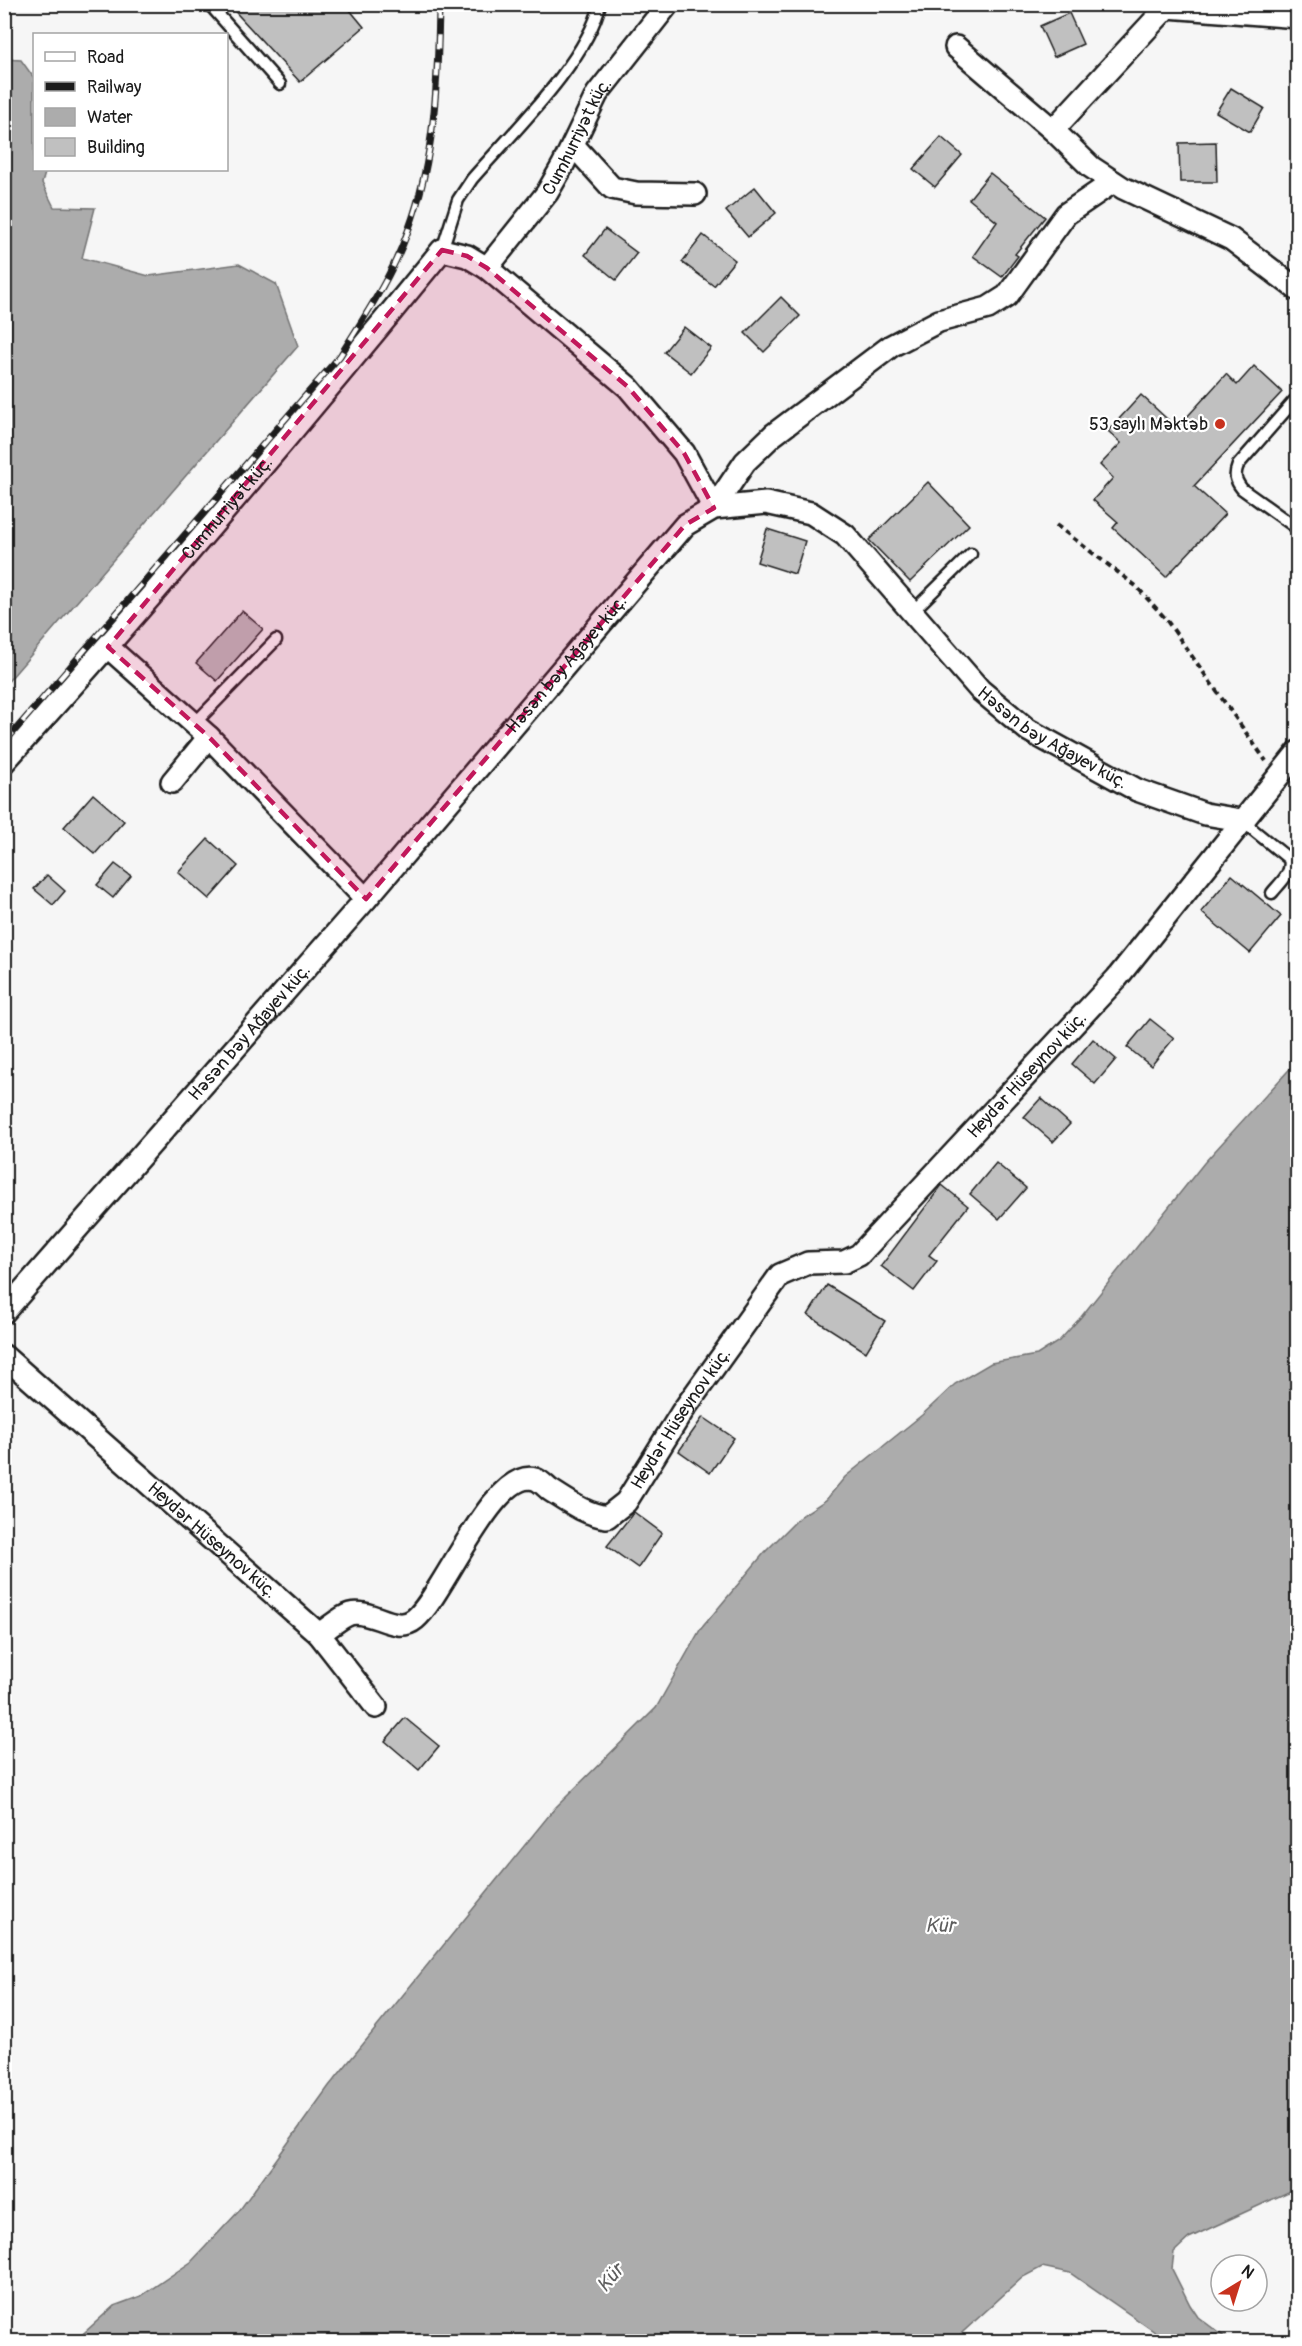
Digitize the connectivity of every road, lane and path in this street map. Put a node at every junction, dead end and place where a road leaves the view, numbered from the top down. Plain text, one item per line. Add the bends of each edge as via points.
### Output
1 (209, 4) edge
2 (600, 4) edge
3 (668, 4) edge
4 (1298, 16) edge
5 (956, 47) dead end
6 (280, 84) dead end
7 (1053, 130) junction
8 (573, 145) junction
9 (1113, 182) junction
10 (695, 194) dead end
11 (442, 250) junction
12 (487, 268) junction
13 (1298, 290) edge
14 (1294, 401) dead end
15 (714, 508) junction
16 (1056, 525) dead end
17 (1298, 529) edge
18 (971, 554) dead end
19 (913, 611) junction
20 (276, 640) dead end
21 (108, 647) junction
22 (201, 730) junction
23 (1298, 752) edge
24 (4, 762) edge
25 (1277, 777) junction
26 (172, 782) dead end
27 (1241, 820) junction
28 (1272, 893) dead end
29 (366, 899) junction
30 (4, 1312) edge
31 (4, 1356) edge
32 (319, 1634) junction
33 (376, 1707) dead end

1 - 6 lane
2 - 11 lane via 596,23 575,60 458,200
3 - 8 street, Cumhurriyət küç. via 597,94
4 - 7 street via 1167,7
5 - 7 street
7 - 9 street via 1091,167
8 - 10 street via 612,188 636,193
8 - 12 street, Cumhurriyət küç. via 547,193
9 - 13 street via 1231,239
9 - 15 street via 1066,214 1007,296 988,308 939,321 891,346 773,435 745,462
11 - 12 street via 467,255
11 - 21 street, Cumhurriyət küç. via 345,370
12 - 15 street via 628,387 684,453
14 - 17 lane via 1234,474 1242,489
15 - 19 street, Həsən bəy Ağayev küç. via 766,503 811,513 845,535
15 - 29 street, Həsən bəy Ağayev küç. via 685,525
16 - 25 path via 1136,586 1165,618
18 - 19 lane
19 - 27 street, Həsən bəy Ağayev küç. via 980,690 1028,730 1137,790 1205,814
20 - 22 lane
21 - 22 street
21 - 24 street, Cumhurriyət küç.
22 - 26 street
22 - 29 street
23 - 25 street, Heydər Hüseynov küç.
25 - 27 street, Heydər Hüseynov küç.
27 - 28 lane via 1289,859 1288,873
27 - 32 street, Heydər Hüseynov küç. via 1117,978 859,1255 844,1262 808,1263 780,1275 682,1412 626,1502 607,1517 589,1515 537,1479 525,1479 506,1489 484,1515 435,1596 413,1621 393,1625 377,1616 350,1614
29 - 30 street, Həsən bəy Ağayev küç.
31 - 32 street, Heydər Hüseynov küç.
32 - 33 street

